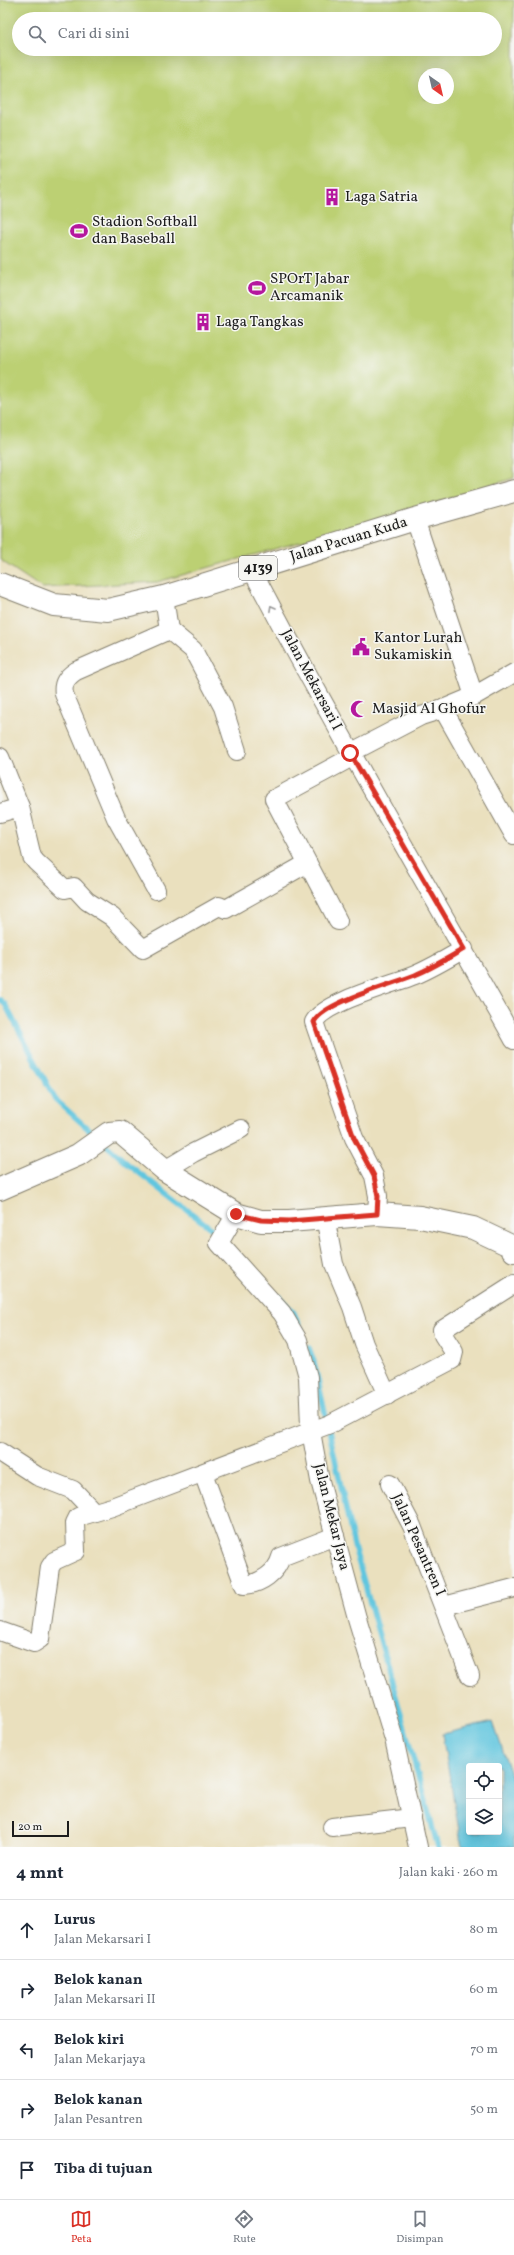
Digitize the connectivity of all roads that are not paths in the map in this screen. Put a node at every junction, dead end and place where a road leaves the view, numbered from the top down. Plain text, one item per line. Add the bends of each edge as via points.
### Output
1 (514, 491) edge
2 (415, 519) junction
3 (256, 578) junction
4 (1, 590) edge
5 (164, 597) junction
6 (169, 630) junction
7 (514, 673) edge
8 (474, 696) junction
9 (443, 709) junction
10 (237, 751) dead end
11 (351, 755) junction
12 (0, 757) edge
13 (20, 807) junction
14 (0, 813) edge
15 (514, 835) edge
16 (306, 864) junction
17 (156, 890) dead end
18 (338, 921) dead end
19 (464, 949) junction
20 (514, 1040) edge
21 (241, 1129) dead end
22 (165, 1170) junction
23 (0, 1189) edge
24 (377, 1214) junction
25 (325, 1217) junction
26 (228, 1228) junction
27 (514, 1251) edge
28 (514, 1284) edge
29 (387, 1395) junction
30 (320, 1428) junction
31 (0, 1452) edge
32 (203, 1473) junction
33 (390, 1484) dead end
34 (94, 1512) junction
35 (335, 1536) junction
36 (514, 1588) edge
37 (444, 1606) junction
38 (0, 1631) edge
39 (470, 1676) dead end
40 (412, 1818) junction
41 (332, 1827) dead end
42 (418, 1847) edge

1 - 2 street, Jalan Pacuan Kuda / 4139
2 - 3 street, Jalan Pacuan Kuda / 4139
2 - 8 street
3 - 5 street, Jalan Pacuan Kuda / 4139
11 -> 3 street, Jalan Mekarsari I
4 - 5 street, Jalan Pacuan Kuda / 4139 via 54,605 108,610
5 - 6 street
6 - 10 street via 194,650 223,707
6 - 17 street via 76,671 65,681 63,688 116,818
7 - 8 street
8 - 9 street
9 - 11 street via 421,716
9 - 15 street
11 - 16 street via 274,799
11 - 19 street, Jalan Mekarsari I
12 - 13 street
13 - 14 street
13 - 16 street via 32,857 36,862 65,889 74,886 87,901 112,918 143,949 219,906 226,909
16 - 18 street
19 - 20 street, Jalan Mekarsari I
19 - 24 street via 417,974 342,1002 317,1016 314,1022 354,1138 374,1176 378,1196
21 - 22 street
22 - 23 street via 120,1132 109,1133 78,1155
22 - 26 street
24 - 25 street
24 - 27 street via 420,1216 474,1228 509,1245
25 - 26 street via 289,1221 261,1220
25 - 29 street via 334,1264 364,1344
26 - 30 street, Jalan Mekar Jaya via 218,1243 282,1313 298,1340
28 - 29 street via 442,1330 454,1352 452,1360
29 - 30 street
30 - 32 street
30 - 35 street, Jalan Mekar Jaya via 320,1481
31 - 34 street via 38,1476 74,1490
32 - 34 street
32 - 35 street via 244,1585 269,1576 278,1567 281,1557
33 - 37 street, Jalan Pesantren I via 412,1526
34 - 38 street via 76,1519 76,1551 54,1561 50,1568 38,1642 34,1643
35 - 40 street, Jalan Mekar Jaya via 394,1739
36 - 37 street, Jalan Pesantren I
37 - 39 street
40 - 41 street
40 - 42 street, Jalan Mekar Jaya

